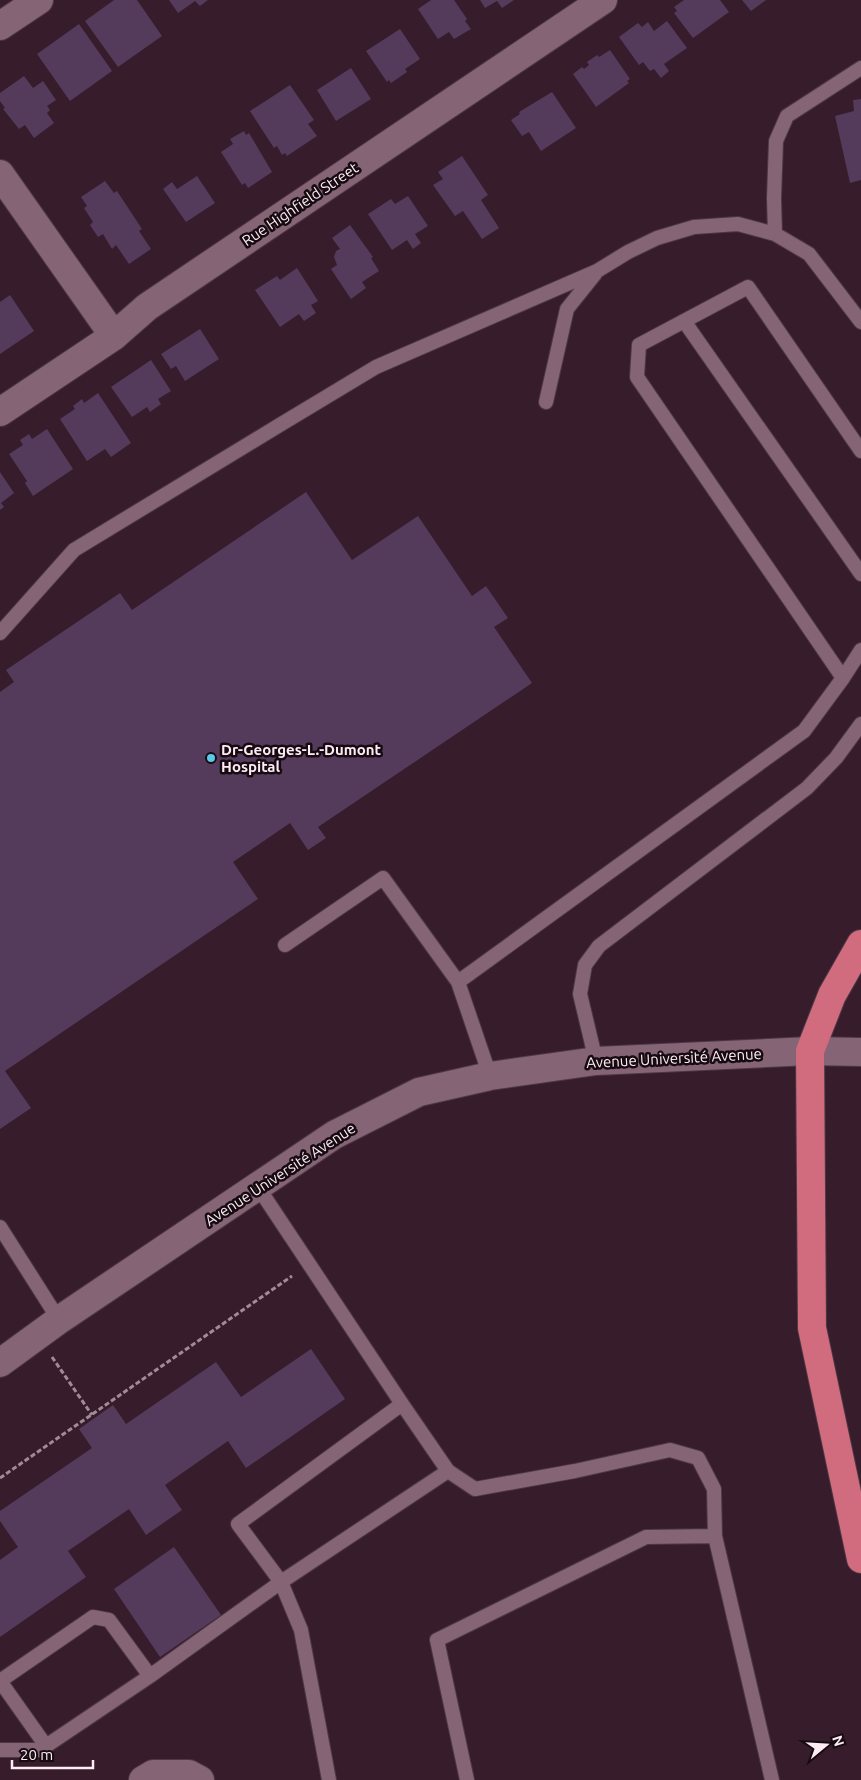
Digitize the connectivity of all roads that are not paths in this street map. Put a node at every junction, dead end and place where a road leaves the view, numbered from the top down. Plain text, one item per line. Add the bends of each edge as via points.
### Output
1 (39, 0) edge
2 (603, 0) edge
3 (0, 26) edge
4 (861, 68) edge
5 (0, 174) edge
6 (775, 234) junction
7 (597, 271) junction
8 (684, 321) junction
9 (861, 322) edge
10 (114, 336) junction
11 (546, 402) dead end
12 (0, 412) edge
13 (861, 451) edge
14 (861, 574) edge
15 (0, 633) edge
16 (861, 650) edge
17 (843, 678) junction
18 (861, 724) edge
19 (285, 944) dead end
20 (861, 944) edge
21 (458, 982) junction
22 (810, 1050) junction
23 (861, 1052) edge
24 (596, 1061) junction
25 (490, 1076) junction
26 (258, 1187) junction
27 (0, 1227) edge
28 (48, 1328) junction
29 (0, 1362) edge
30 (402, 1404) junction
31 (448, 1471) junction
32 (715, 1536) junction
33 (861, 1559) edge
34 (282, 1582) junction
35 (150, 1676) junction
36 (46, 1746) junction
37 (0, 1750) edge
38 (148, 1777) edge
39 (200, 1780) edge
40 (329, 1780) edge
41 (467, 1780) edge
42 (772, 1780) edge

1 - 3 street
2 - 10 street, Rue Highfield Street via 147,307
4 - 6 lane via 787,116 776,141
5 - 10 street
6 - 7 lane via 738,224 694,227 658,238
6 - 9 lane via 809,254
7 - 11 lane via 567,309
7 - 15 lane via 376,367 278,426 74,550
8 - 13 lane via 748,286
8 - 14 lane
8 - 17 lane via 639,345 637,377
10 - 12 street, Rue Highfield Street
16 - 17 lane
17 - 21 lane via 804,731
18 - 24 lane via 836,758 807,788 599,946 585,965 580,994
19 - 21 lane via 383,878
20 - 22 highway via 832,995
21 - 25 lane
22 - 23 street, Avenue Université Avenue
22 - 24 street, Avenue Université Avenue
22 - 33 highway via 812,1328
24 - 25 street, Avenue Université Avenue
25 - 26 street, Avenue Université Avenue via 419,1092 334,1135
26 - 28 street, Avenue Université Avenue
26 - 30 lane
27 - 28 lane
28 - 29 street, Avenue Université Avenue
30 - 31 lane
30 - 34 lane via 238,1524
31 - 32 lane via 475,1490 670,1450 698,1458 714,1489
31 - 34 lane
32 - 41 lane via 646,1537 437,1640
32 - 42 lane
34 - 35 lane
34 - 40 lane via 301,1630
35 - 36 lane
35 - 36 lane via 109,1620 93,1617 0,1681
36 - 37 lane via 40,1750
38 - 39 street via 190,1774

